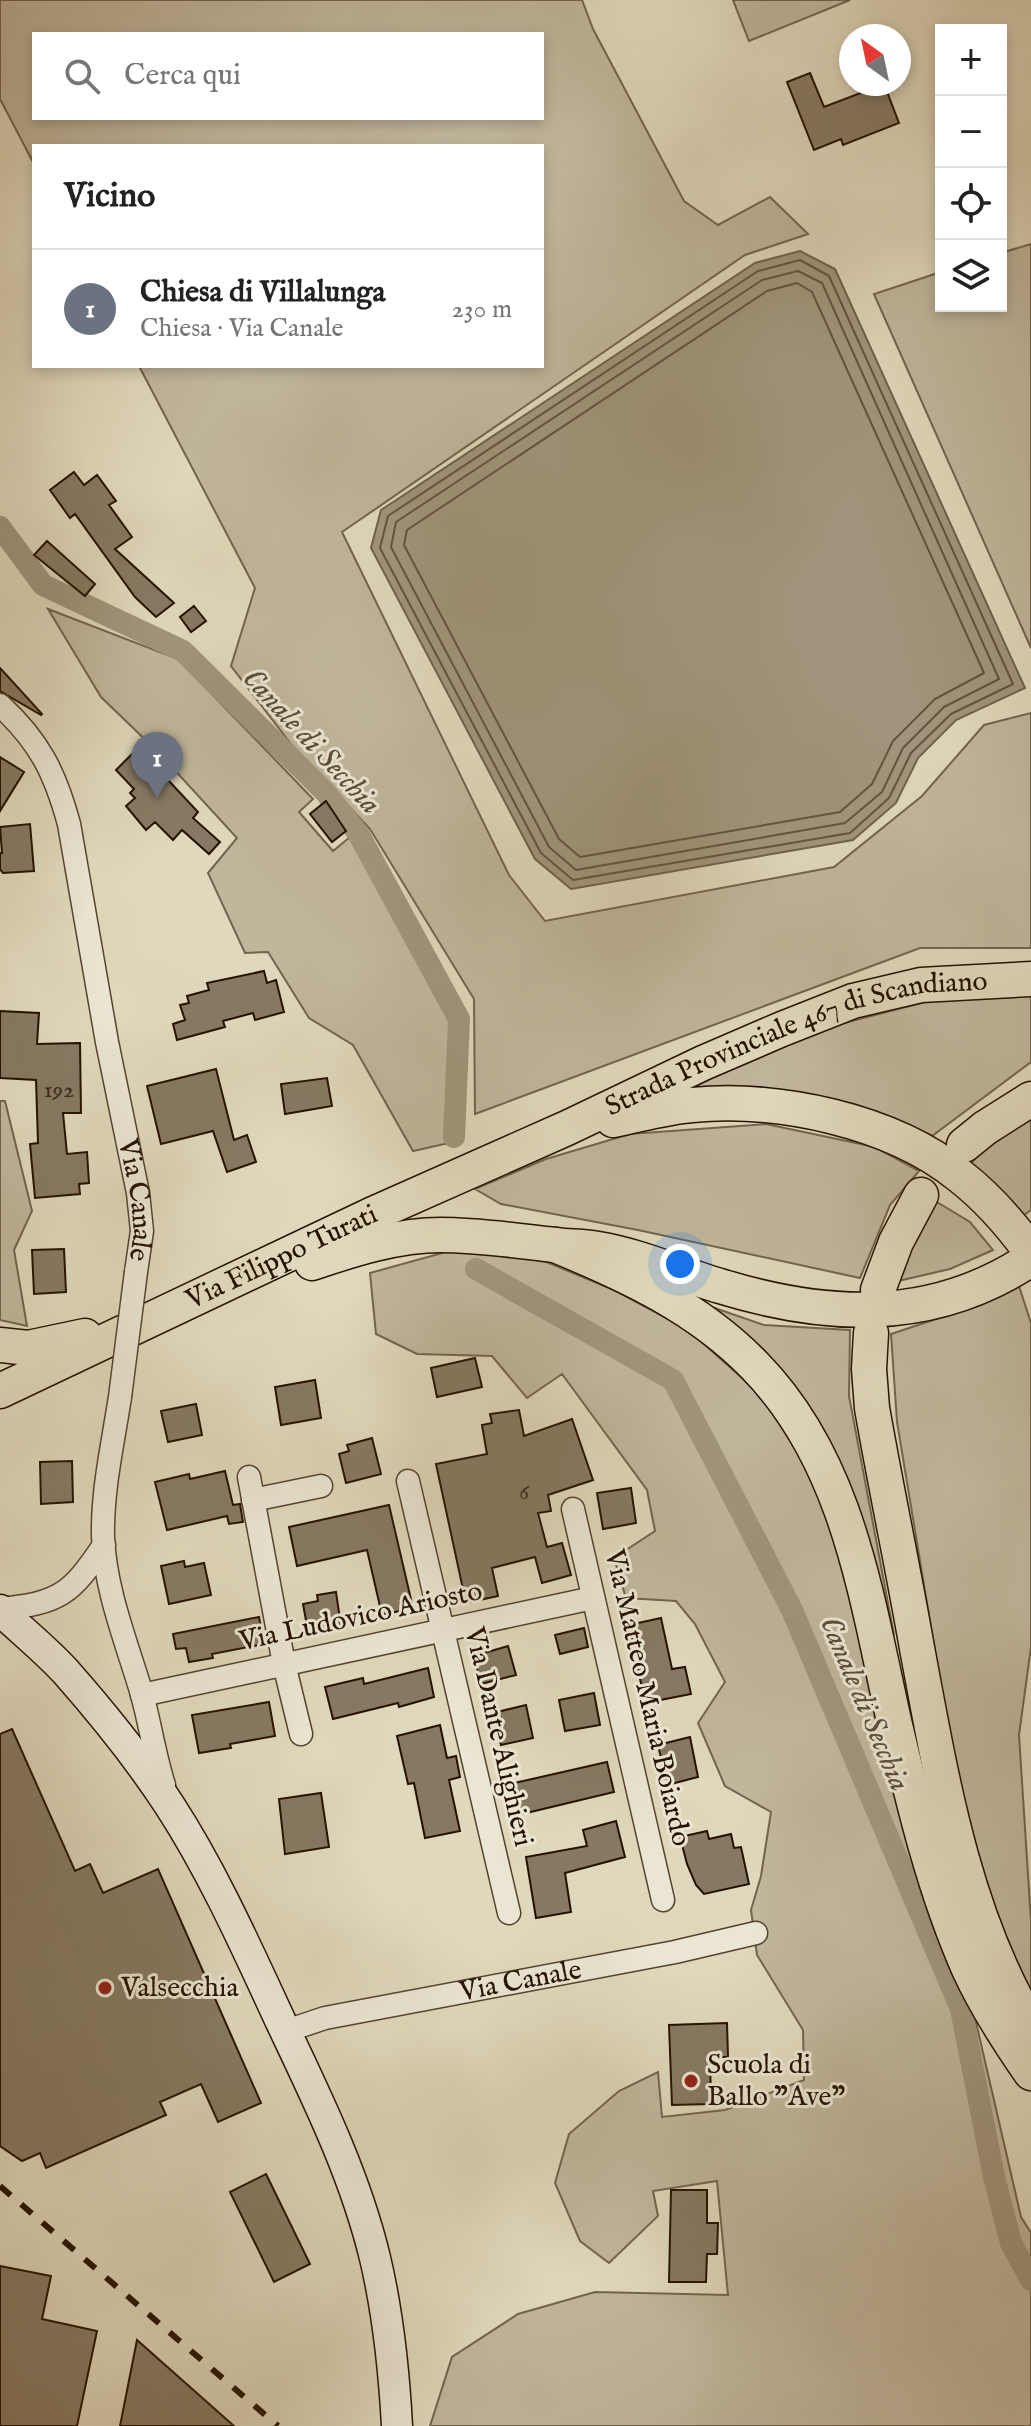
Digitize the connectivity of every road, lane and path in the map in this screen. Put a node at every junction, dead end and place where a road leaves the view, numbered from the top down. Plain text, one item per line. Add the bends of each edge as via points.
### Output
1 (0, 705) edge
2 (1031, 979) edge
3 (1031, 1099) edge
4 (567, 1128) junction
5 (964, 1145) dead end
6 (921, 1195) dead end
7 (555, 1245) junction
8 (1027, 1258) edge
9 (878, 1290) dead end
10 (190, 1302) junction
11 (871, 1333) dead end
12 (0, 1345) edge
13 (0, 1391) edge
14 (249, 1477) dead end
15 (408, 1481) dead end
16 (321, 1486) dead end
17 (253, 1500) junction
18 (573, 1509) dead end
19 (104, 1545) junction
20 (75, 1586) junction
21 (593, 1598) junction
22 (115, 1601) junction
23 (0, 1609) edge
24 (442, 1630) junction
25 (284, 1664) junction
26 (142, 1695) junction
27 (301, 1734) dead end
28 (170, 1806) junction
29 (663, 1900) dead end
30 (509, 1913) dead end
31 (756, 1933) dead end
32 (1031, 2026) edge
33 (286, 2031) junction
34 (1031, 2073) edge
35 (397, 2426) edge

1 - 19 street, Via Canale, bridge via 26,729 60,791 138,1193 142,1231 105,1492
2 - 4 main road, Strada Provinciale 467 di Scandiano via 921,985 853,1001 703,1063
3 - 5 main road
4 - 8 main road via 691,1105 760,1104 869,1128 958,1174 992,1203
4 - 10 main road, Via Filippo Turati
6 - 9 main road
7 - 8 main road via 643,1260 780,1303 852,1311 899,1309 968,1293
7 - 10 main road via 439,1235 392,1240
7 - 34 main road via 644,1283 721,1335 755,1365 803,1425 835,1490 856,1552 945,1909 970,1971
10 - 12 main road via 131,1324 44,1346
10 - 13 main road, Via Filippo Turati
11 - 32 main road via 872,1408 938,1759 975,1904 1010,1991
14 - 17 street
15 - 24 street, Via Dante Alighieri
16 - 17 street
17 - 25 street
18 - 21 street, Via Matteo Maria Boiardo
19 - 20 street
19 - 22 street, Via Canale
20 - 22 street
20 - 23 street via 48,1601
21 - 24 street, Via Ludovico Ariosto
21 - 29 street, Via Matteo Maria Boiardo
22 - 26 street, Via Canale
23 - 28 main road, Via Canale via 65,1671
24 - 25 street, Via Ludovico Ariosto
24 - 30 street, Via Dante Alighieri
25 - 26 street, Via Ludovico Ariosto
25 - 27 street
26 - 28 street, Via Canale
28 - 33 main road, Via Canale via 223,1900
31 - 33 street, Via Canale via 325,2018
33 - 35 main road, Via Canale via 340,2152 375,2257

